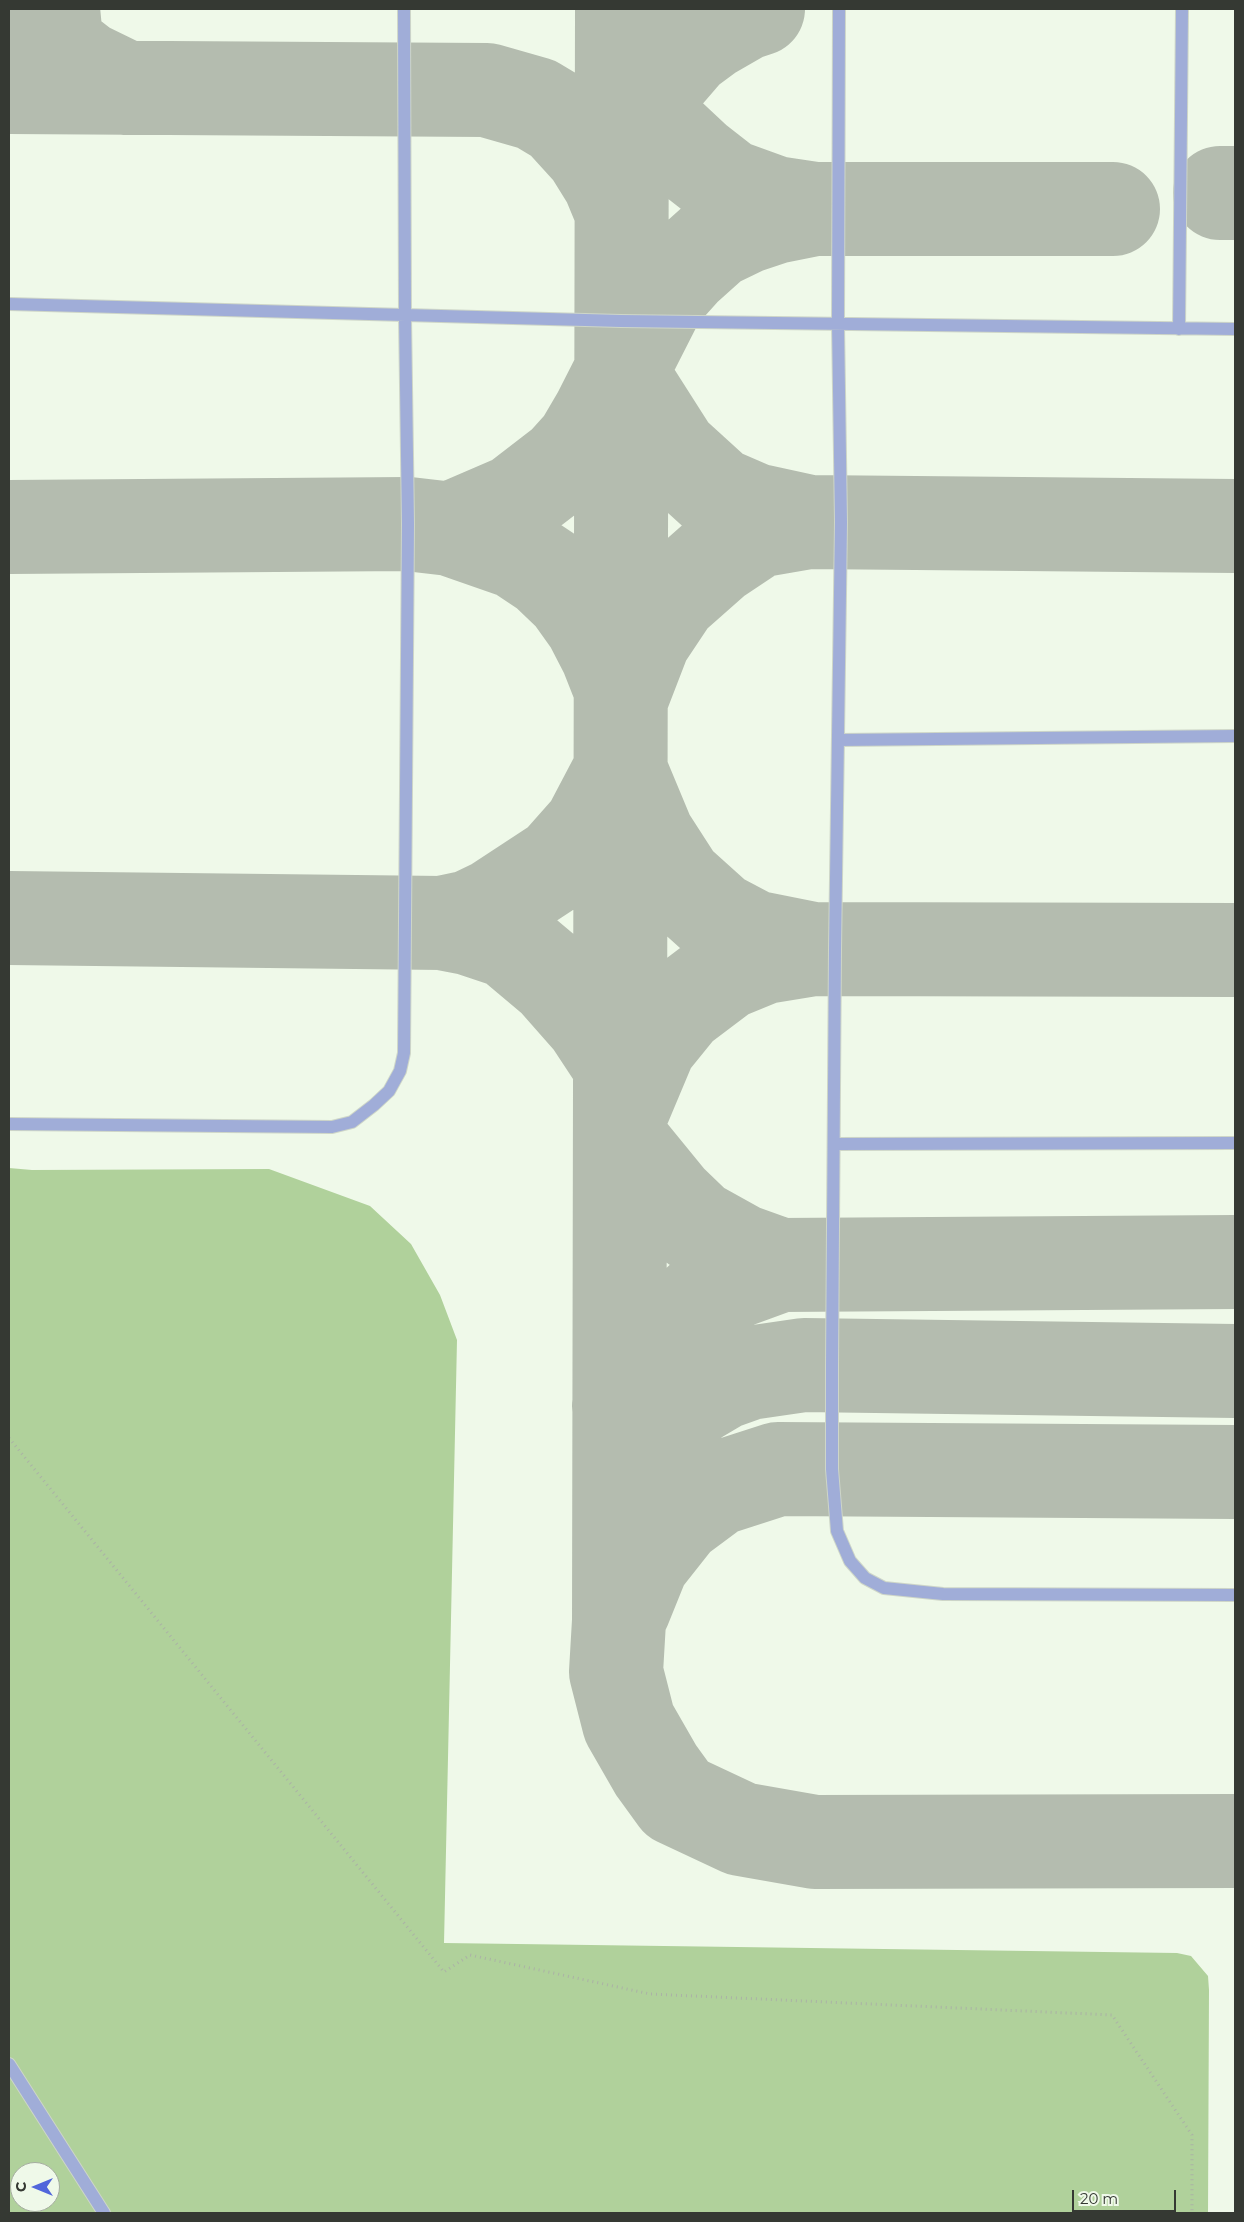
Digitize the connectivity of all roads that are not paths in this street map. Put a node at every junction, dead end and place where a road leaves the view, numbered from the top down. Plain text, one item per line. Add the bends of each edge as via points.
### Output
1 (404, 9) edge
2 (839, 9) edge
3 (1182, 9) edge
4 (9, 304) edge
5 (405, 316) junction
6 (838, 324) junction
7 (1178, 329) junction
8 (1235, 329) edge
9 (1235, 736) edge
10 (838, 740) junction
11 (9, 1124) edge
12 (1235, 1143) edge
13 (834, 1144) junction
14 (1235, 1595) edge
15 (9, 2064) edge
16 (104, 2213) edge

1 - 5 lane
2 - 6 lane
3 - 7 lane
4 - 5 lane
5 - 6 lane
5 - 11 lane via 408,524 404,1053 400,1071 389,1091 374,1105 352,1122 332,1127
6 - 7 lane
6 - 10 lane via 841,522
7 - 8 lane
9 - 10 lane
10 - 13 lane
12 - 13 lane
13 - 14 lane via 832,1470 836,1532 855,1567 884,1588 943,1594
15 - 16 lane

